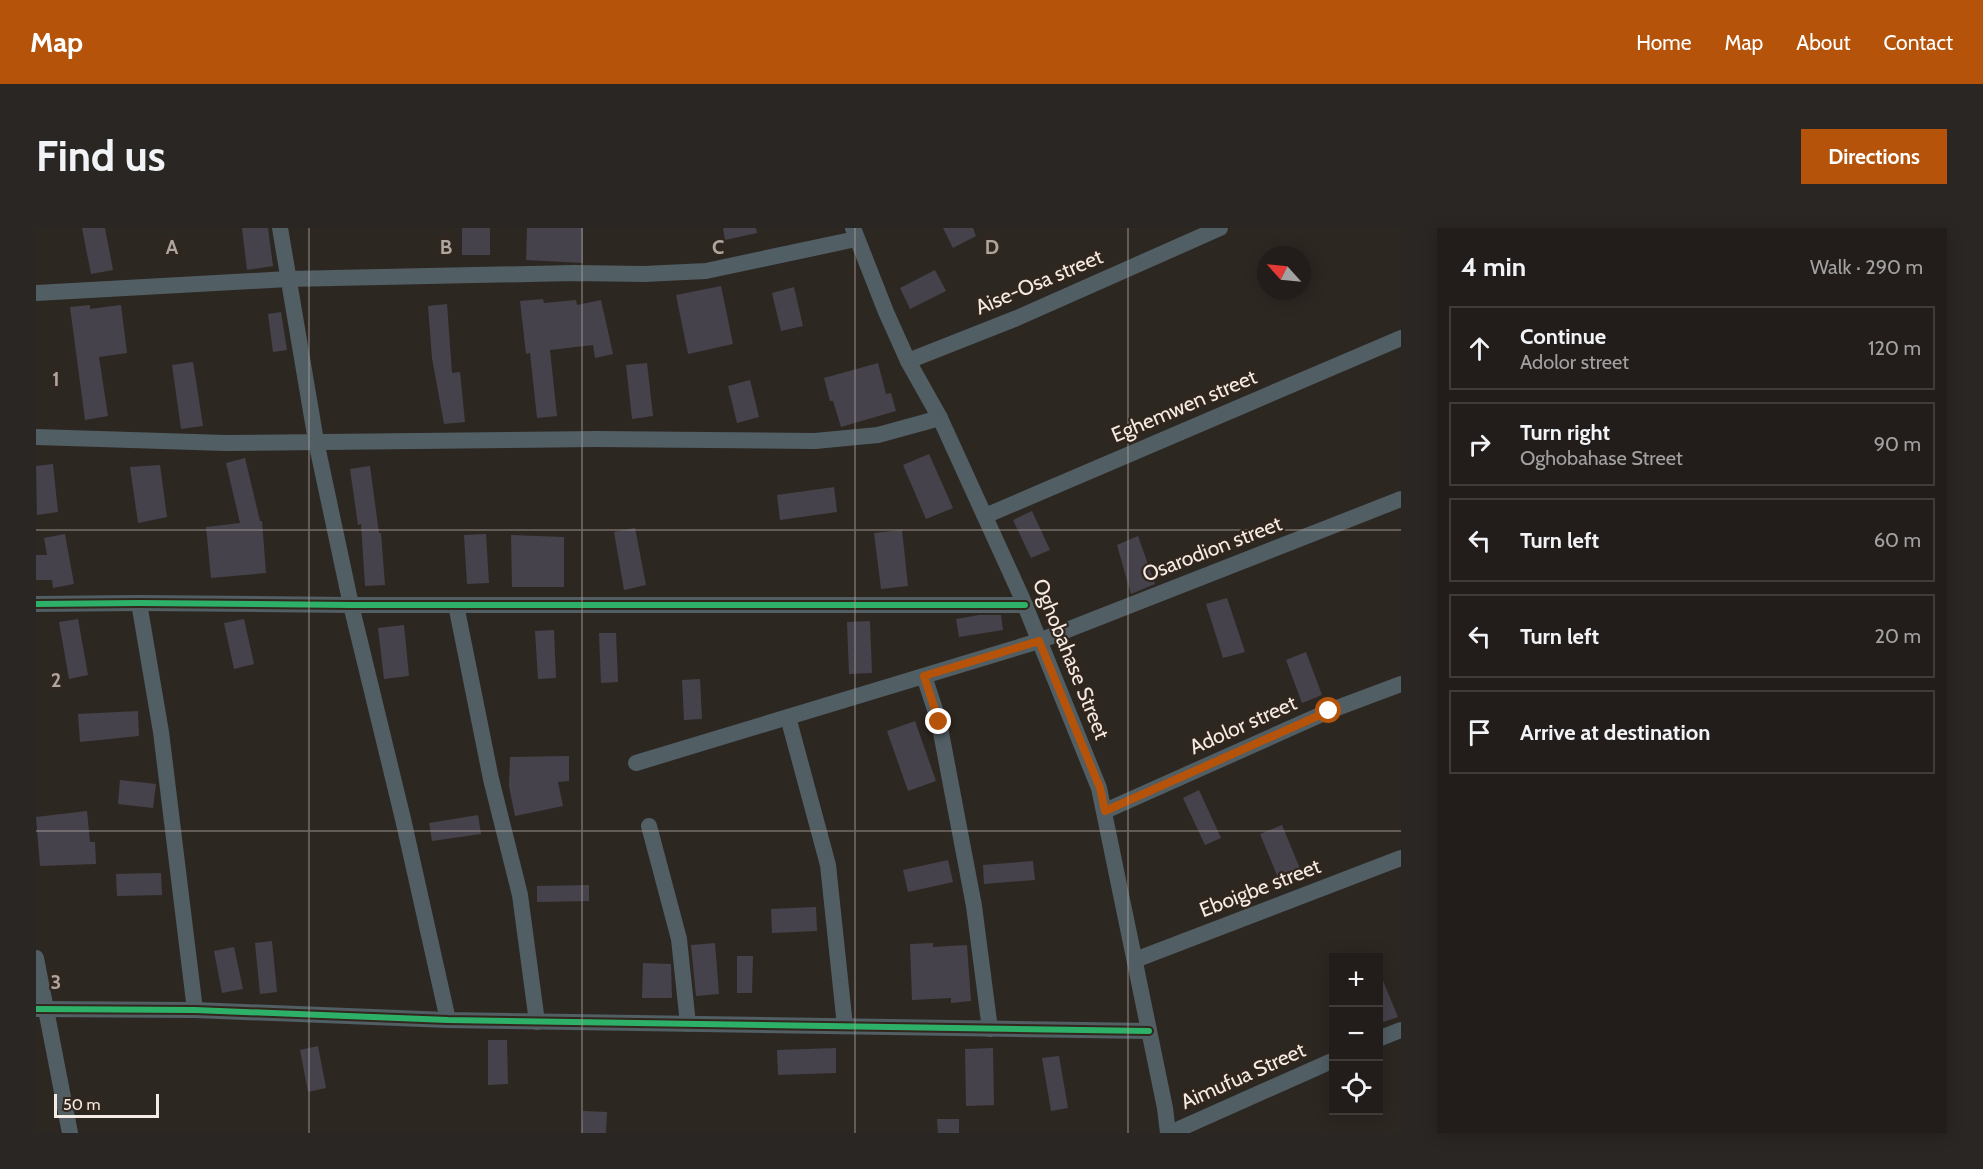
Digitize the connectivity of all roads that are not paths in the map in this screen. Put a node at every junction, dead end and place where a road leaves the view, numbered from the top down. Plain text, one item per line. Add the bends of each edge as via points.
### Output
1 (280, 228) edge
2 (1220, 228) edge
3 (855, 233) edge
4 (288, 279) junction
5 (36, 293) edge
6 (1401, 338) edge
7 (908, 361) junction
8 (940, 418) junction
9 (36, 437) edge
10 (316, 441) junction
11 (1401, 499) edge
12 (985, 516) junction
13 (139, 603) junction
14 (36, 604) edge
15 (351, 605) junction
16 (456, 605) junction
17 (1024, 605) junction
18 (1039, 641) junction
19 (924, 676) junction
20 (1401, 684) edge
21 (788, 717) junction
22 (636, 763) dead end
23 (1105, 811) junction
24 (649, 826) dead end
25 (1401, 858) edge
26 (36, 958) edge
27 (1135, 960) junction
28 (41, 1010) edge
29 (195, 1010) junction
30 (448, 1020) junction
31 (537, 1022) junction
32 (688, 1024) junction
33 (845, 1026) junction
34 (990, 1029) junction
35 (1401, 1030) edge
36 (1149, 1031) junction
37 (1383, 1037) edge
38 (1332, 1061) edge
39 (70, 1133) edge
40 (1169, 1133) edge

1 - 4 street
2 - 7 street, Aise-Osa street via 1017,318
3 - 4 street via 706,271
3 - 7 street, Oghobahase Street
4 - 5 street
4 - 10 street
6 - 12 street, Eghemwen street
7 - 8 street, Oghobahase Street
8 - 10 street via 878,435 815,441
8 - 12 street, Oghobahase Street
9 - 10 street via 226,443
10 - 15 street
11 - 18 street, Osarodion street
12 - 17 street, Oghobahase Street
13 - 14 street
13 - 15 street
13 - 29 street via 161,732
15 - 16 street
15 - 30 street
16 - 17 street
16 - 31 street via 491,779 520,895
17 - 18 street, Oghobahase Street
18 - 19 street, Osarodion street
18 - 23 street, Oghobahase Street via 1100,788
19 - 21 street, Osarodion street
19 - 34 street via 939,722 974,906
20 - 23 street, Adolor street via 1329,711
21 - 22 street, Osarodion street
21 - 33 street via 828,865
23 - 27 street, Oghobahase Street
24 - 32 street via 679,939
25 - 27 street, Eboigbe street
26 - 28 street
27 - 36 street, Oghobahase Street
28 - 29 street
28 - 39 street
29 - 30 street
30 - 31 street
31 - 32 street
32 - 33 street
33 - 34 street
34 - 36 street
35 - 37 street
36 - 40 street, Oghobahase Street
38 - 40 street, Aimufua Street

